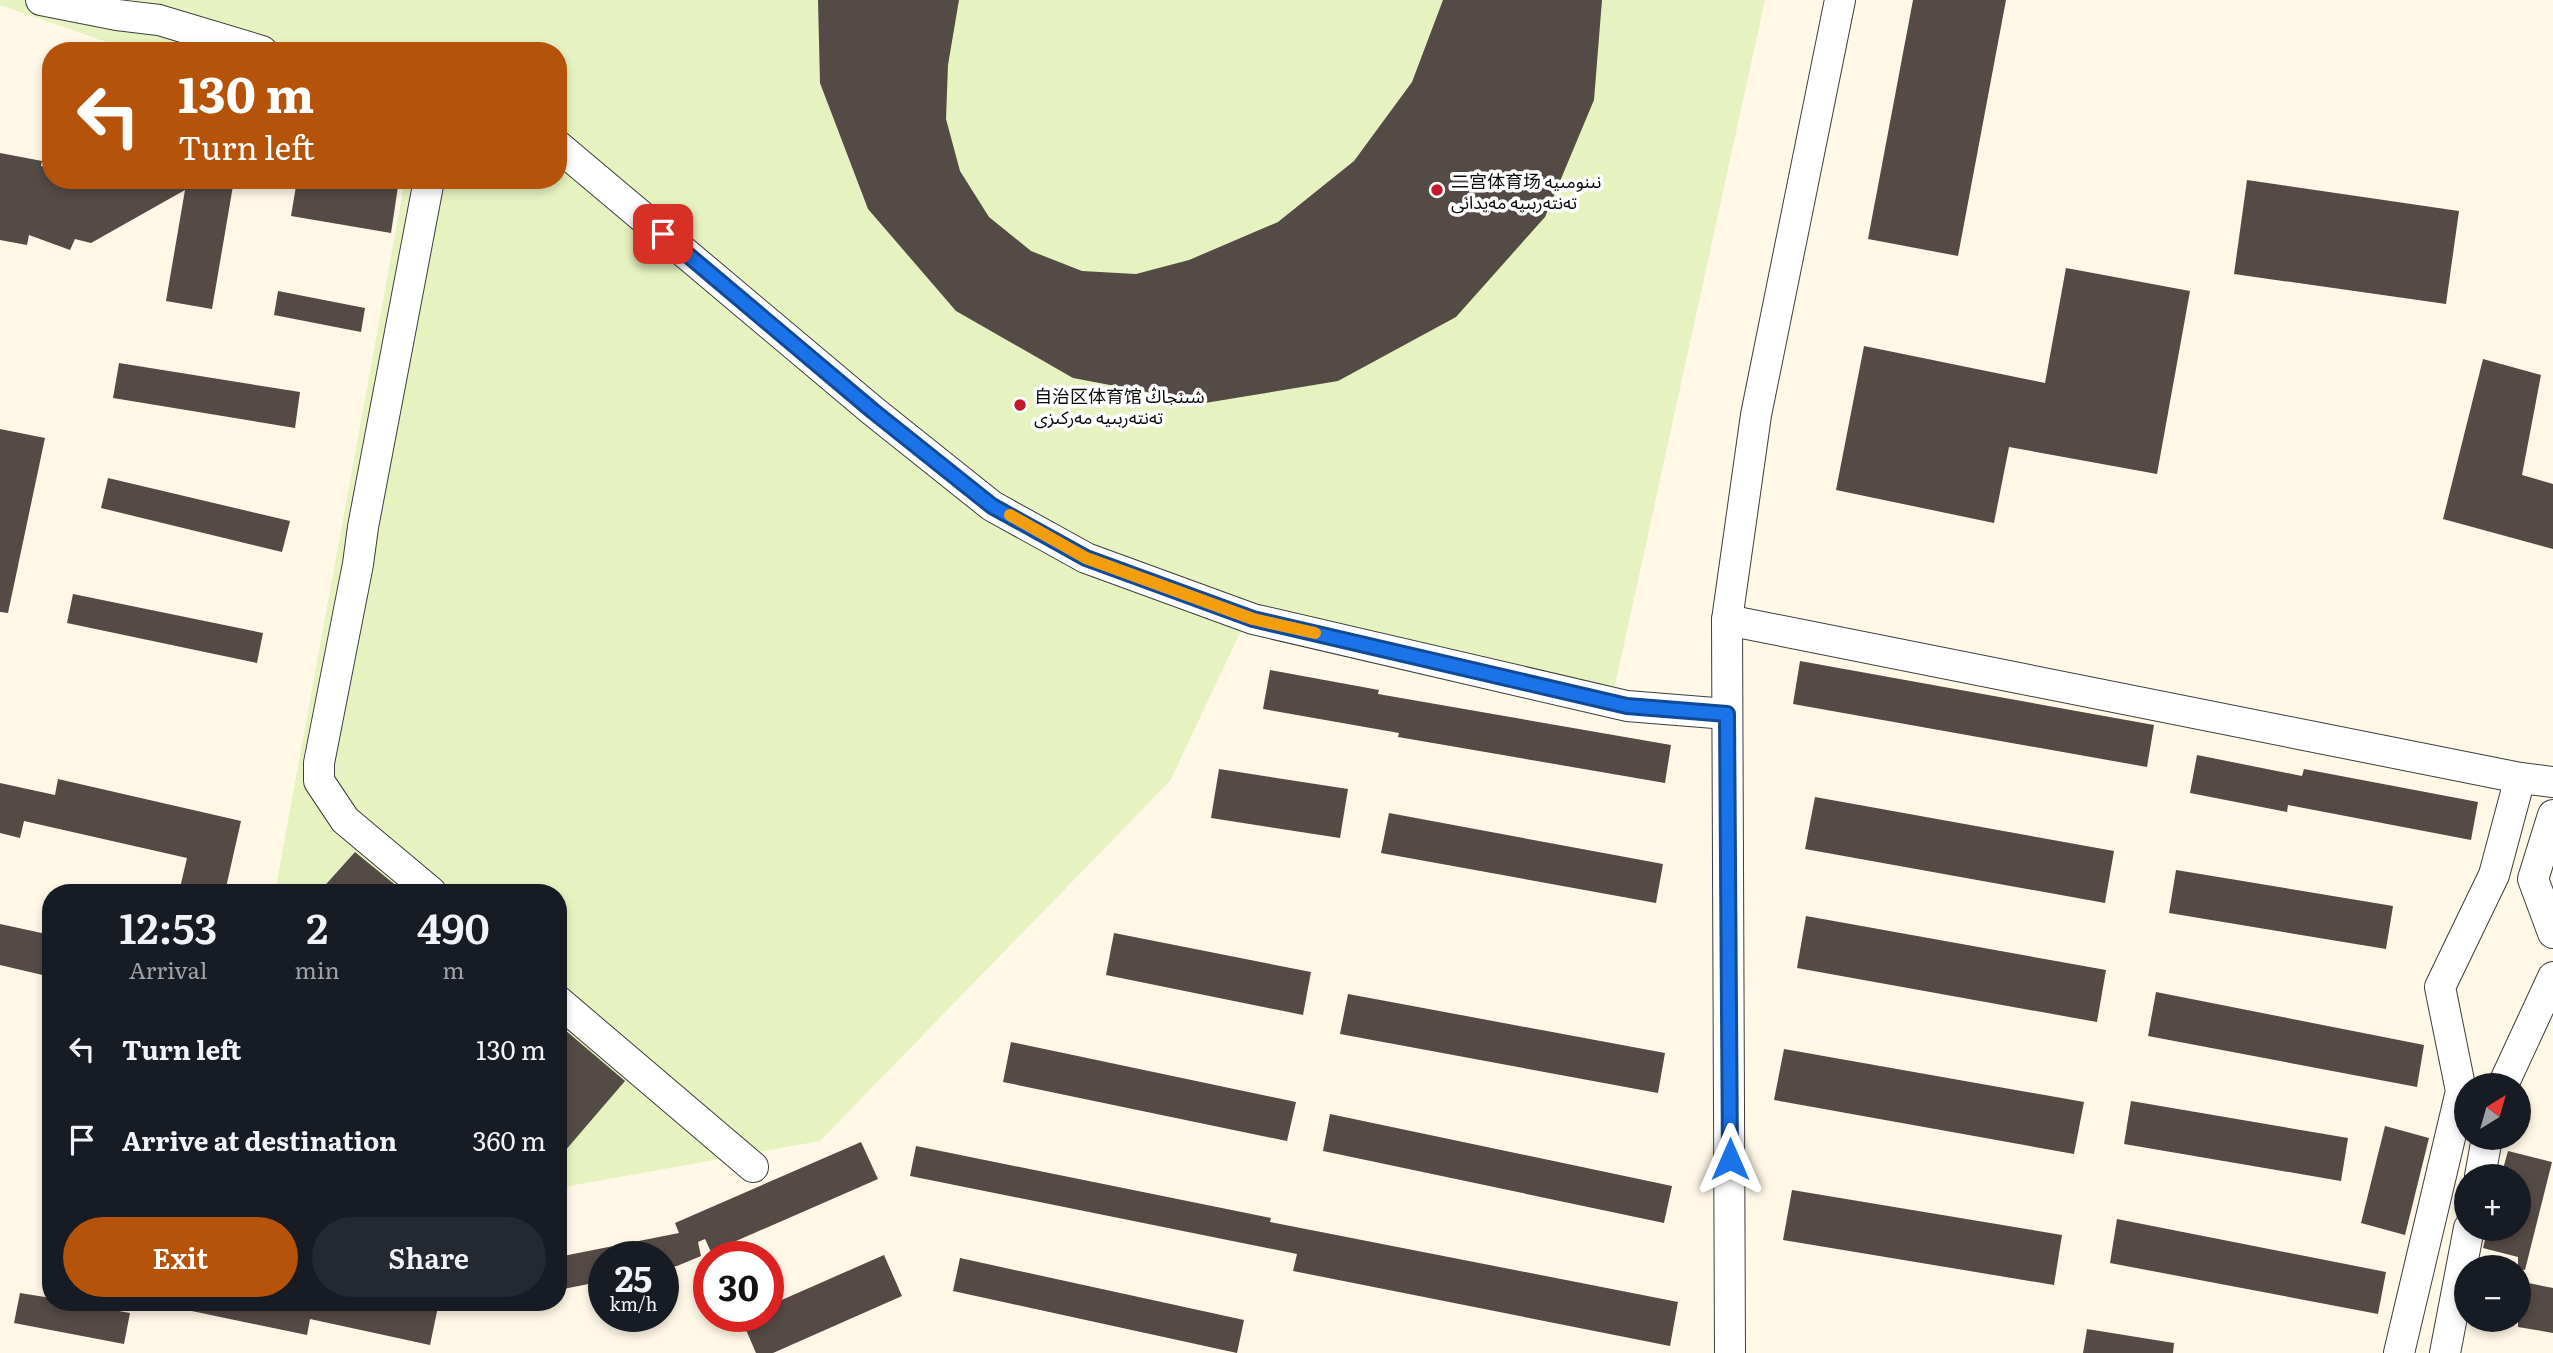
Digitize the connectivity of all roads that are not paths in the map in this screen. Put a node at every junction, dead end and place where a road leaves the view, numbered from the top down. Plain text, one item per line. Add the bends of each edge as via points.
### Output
1 (41, 0) edge
2 (1840, 0) edge
3 (232, 42) edge
4 (567, 154) edge
5 (427, 189) edge
6 (1727, 620) junction
7 (1727, 714) junction
8 (2519, 778) junction
9 (2553, 782) edge
10 (2553, 815) edge
11 (421, 884) edge
12 (2553, 933) edge
13 (2553, 977) edge
14 (567, 1009) edge
15 (2509, 1073) edge
16 (753, 1167) dead end
17 (2467, 1241) edge
18 (1730, 1353) edge
19 (2399, 1353) edge
20 (2445, 1353) edge

1 - 3 street via 159,20
2 - 6 street via 1756,415
4 - 7 street via 992,506 1086,558 1253,619 1627,706
5 - 11 street via 319,763 319,781 345,820
6 - 7 street
6 - 8 street
7 - 18 street
8 - 9 street
8 - 19 street via 2494,874 2440,987 2461,1091
10 - 12 street via 2533,879
13 - 15 street
14 - 16 street
17 - 20 street

